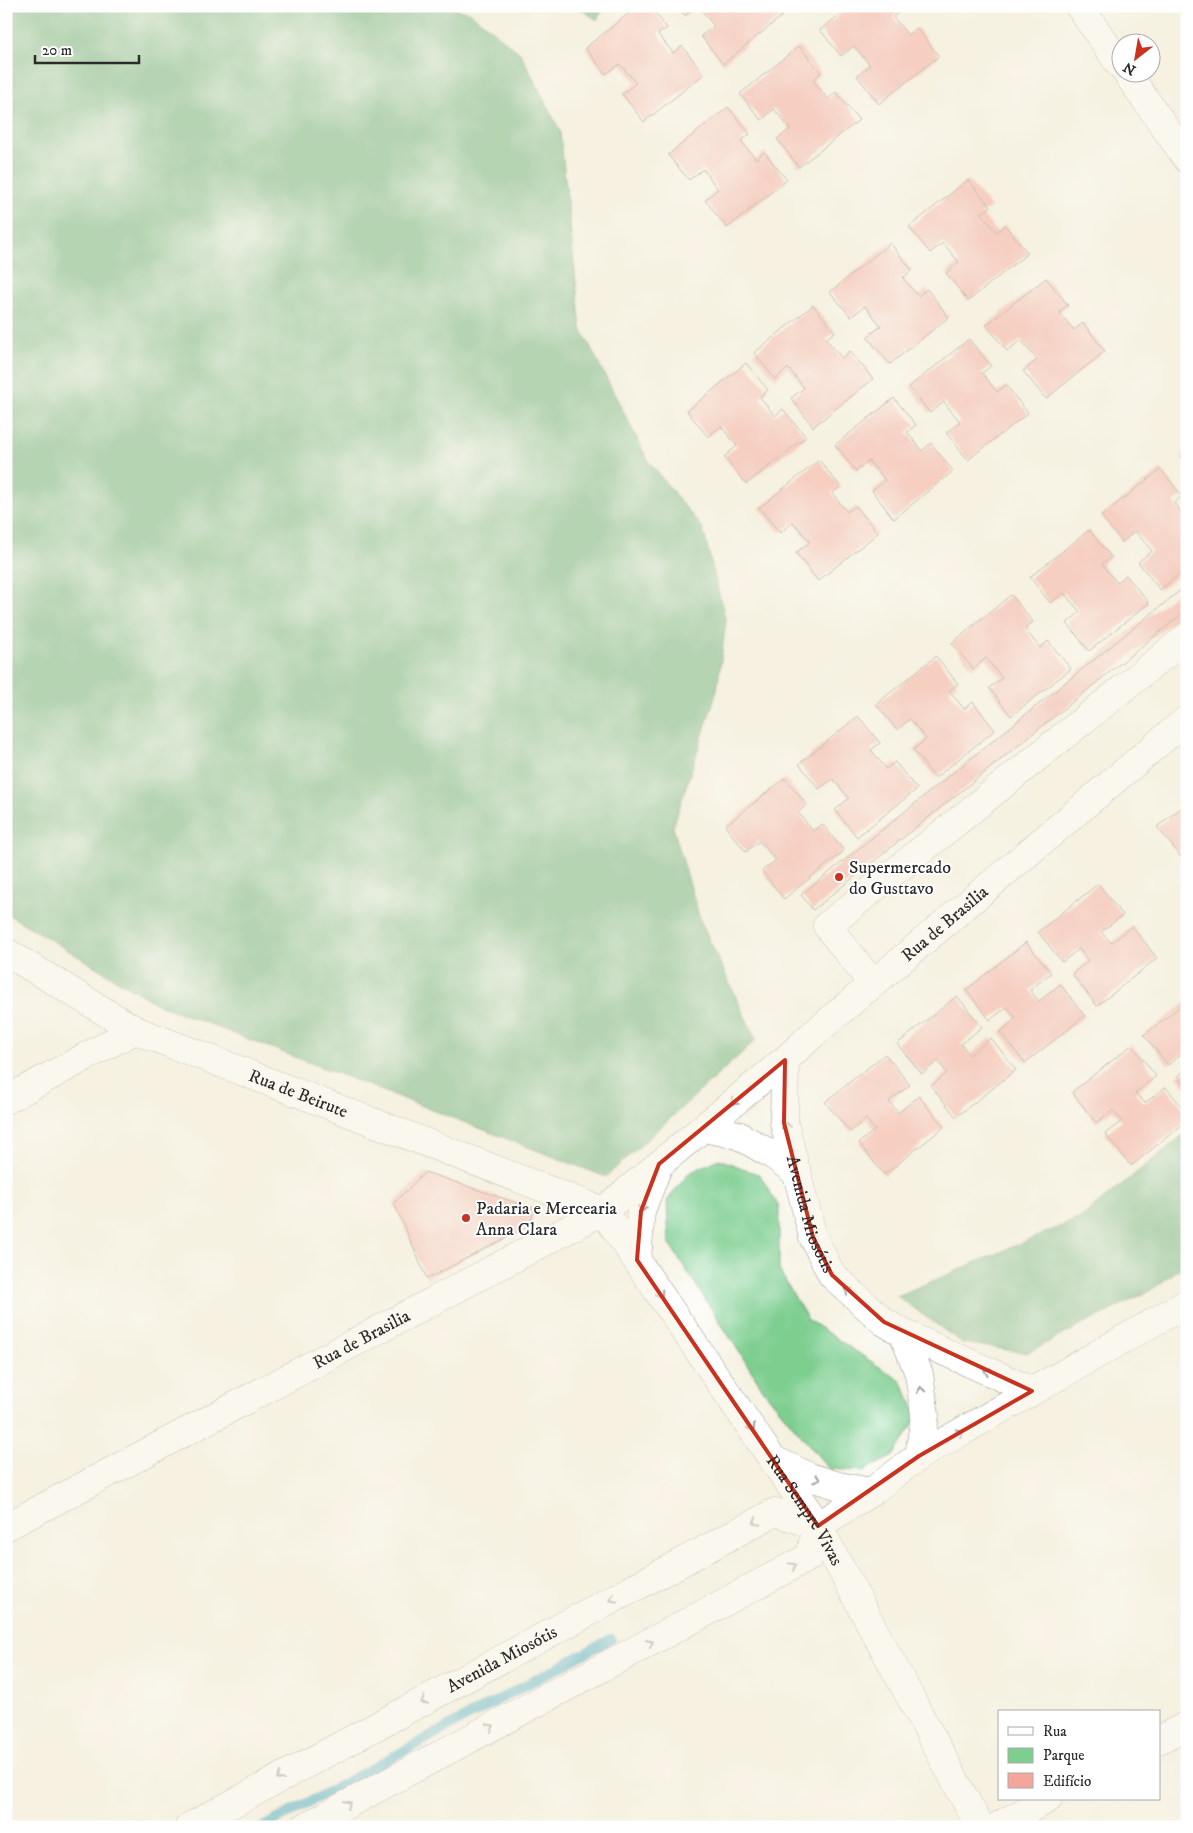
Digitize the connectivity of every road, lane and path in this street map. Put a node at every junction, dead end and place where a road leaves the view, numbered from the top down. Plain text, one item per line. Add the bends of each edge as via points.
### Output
1 (1079, 6) edge
2 (1110, 51) edge
3 (1133, 82) edge
4 (1187, 160) edge
5 (1187, 637) edge
6 (1187, 719) edge
7 (6, 952) edge
8 (873, 984) junction
9 (135, 1030) junction
10 (785, 1060) junction
11 (6, 1100) edge
12 (703, 1128) junction
13 (659, 1164) junction
14 (798, 1174) junction
15 (603, 1211) junction
16 (637, 1260) junction
17 (1187, 1303) edge
18 (903, 1333) junction
19 (1032, 1391) junction
20 (919, 1456) junction
21 (773, 1459) junction
22 (871, 1492) junction
23 (6, 1526) edge
24 (818, 1526) junction
25 (1187, 1725) edge
26 (1160, 1739) edge
27 (1046, 1800) edge
28 (189, 1827) edge
29 (305, 1827) edge
30 (980, 1827) edge
31 (996, 1827) edge

1 - 2 street
3 - 4 street
5 - 8 street via 827,926
6 - 8 street, Rua de Brasilia
7 - 9 street, Rua de Beirute
8 - 10 street, Rua de Brasilia
9 - 11 street
9 - 15 street, Rua de Beirute
10 -> 12 street, Rua de Brasilia
14 -> 10 street, Avenida Miosótis via 784,1122
12 - 13 street, Rua de Brasilia
12 - 14 street via 738,1135
13 - 15 street, Rua de Brasilia
13 -> 16 street via 641,1211
18 -> 14 street, Avenida Miosótis via 884,1322 832,1275 813,1237
15 - 16 street, Rua Sempre Vivas
15 - 23 street, Rua de Brasilia
16 -> 21 street, Rua Sempre Vivas
17 - 19 street
19 -> 18 street, Avenida Miosótis
20 -> 18 street via 925,1415 919,1374
20 -> 19 street
20 - 22 street
21 -> 22 street via 810,1477
21 - 24 street, Rua Sempre Vivas
22 - 24 street
24 -> 28 street, Avenida Miosótis via 775,1512
29 -> 24 street via 809,1557
24 - 30 street, Rua Sempre Vivas
25 - 26 street
27 - 31 street

